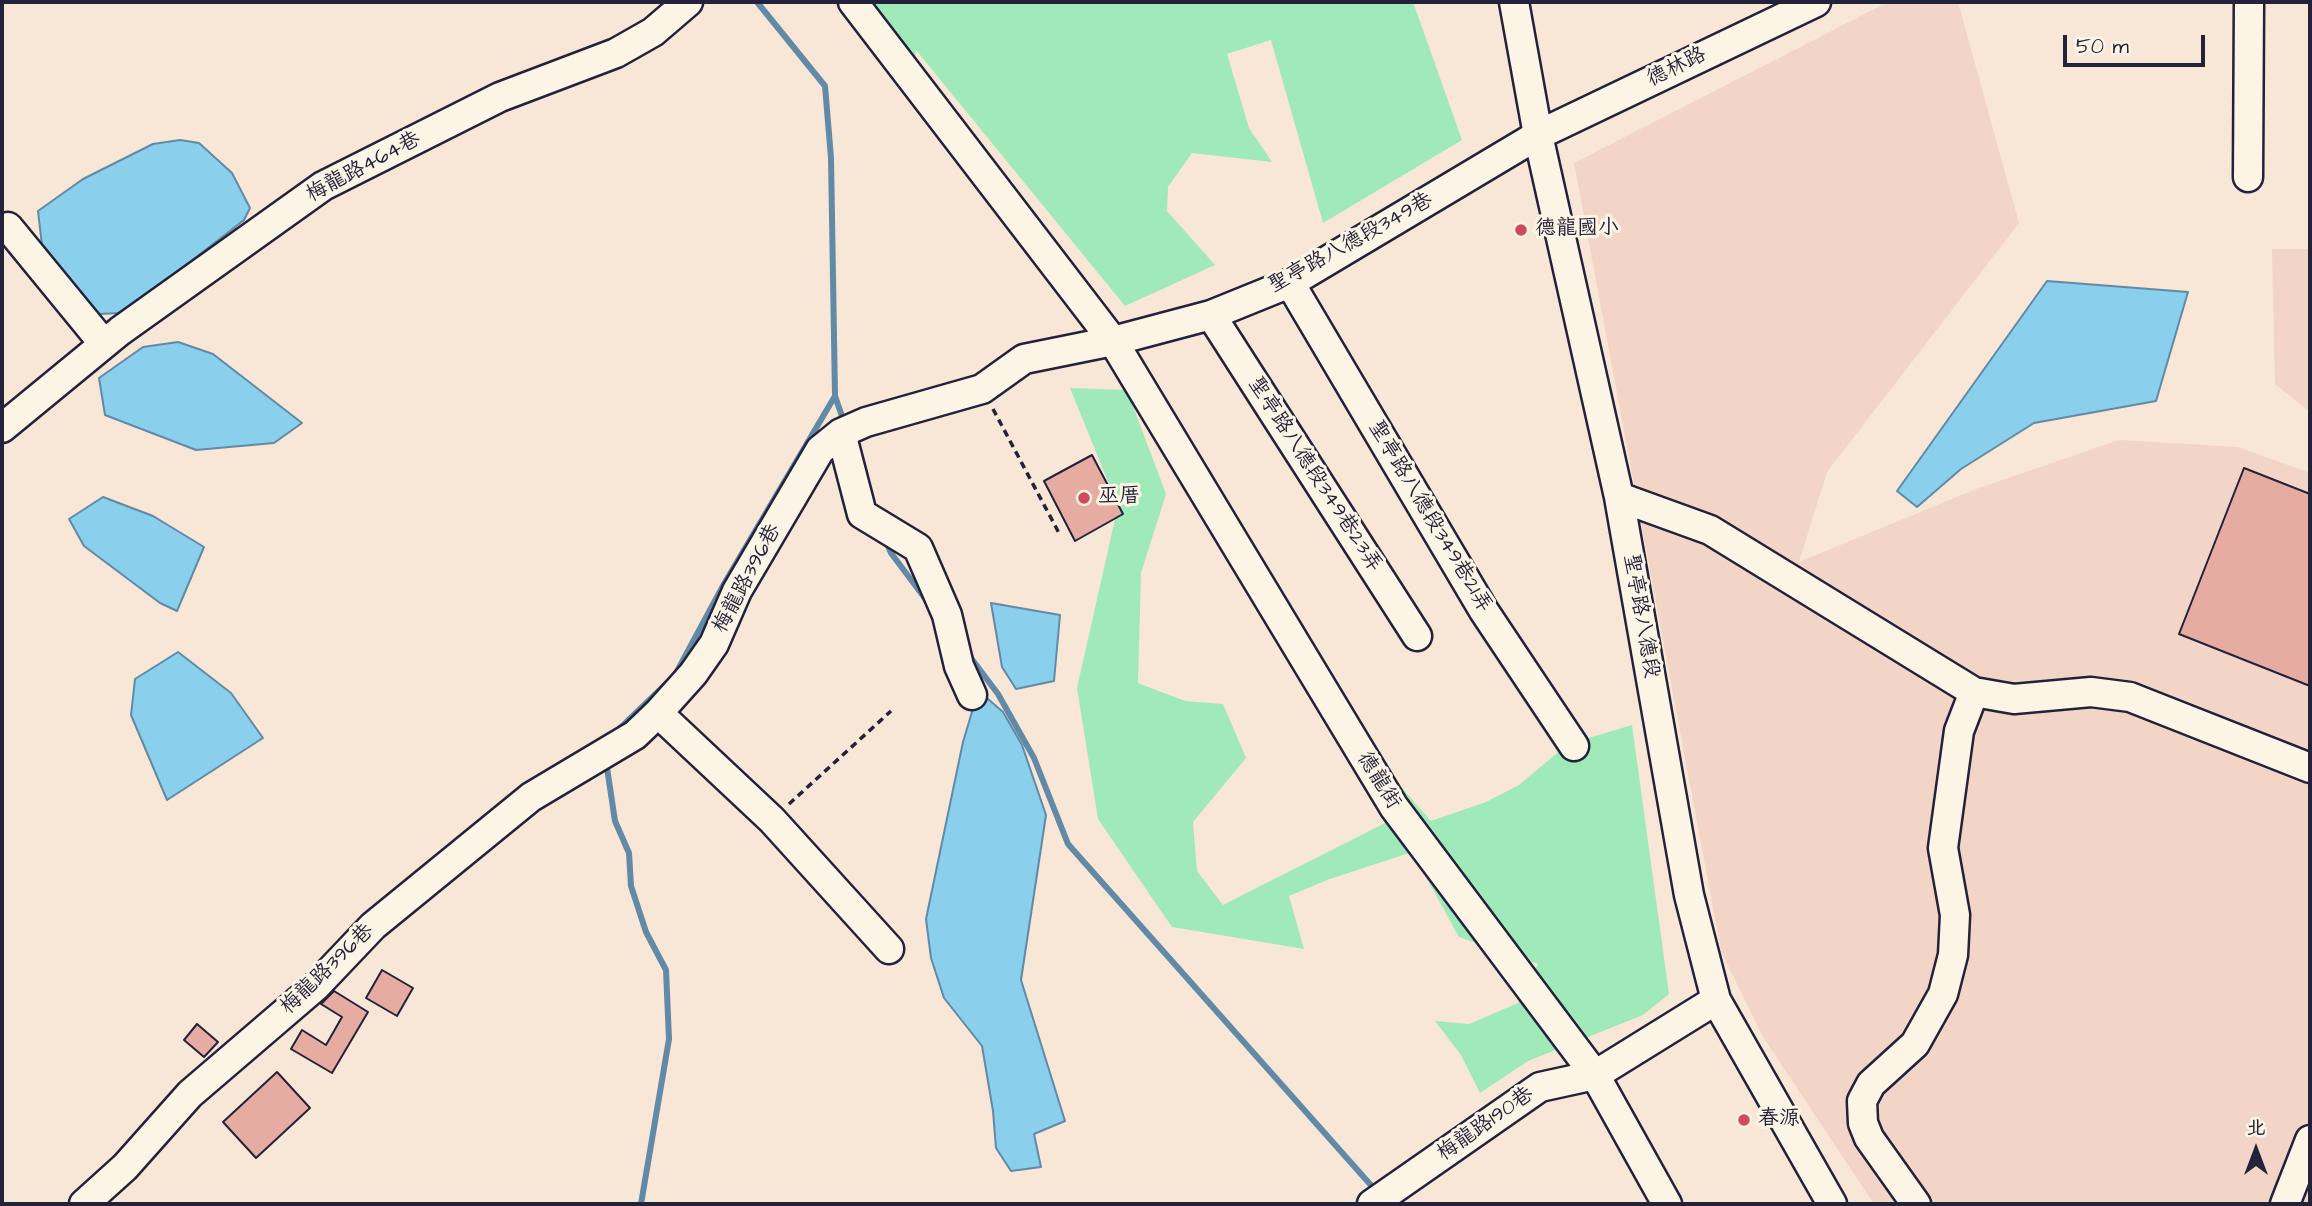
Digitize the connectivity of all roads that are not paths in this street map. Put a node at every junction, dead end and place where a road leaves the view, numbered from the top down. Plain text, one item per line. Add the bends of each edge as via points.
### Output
1 (686, 2) edge
2 (853, 2) edge
3 (1514, 2) edge
4 (1816, 2) edge
5 (2249, 2) edge
6 (1538, 135) junction
7 (2248, 177) dead end
8 (2, 229) edge
9 (1290, 283) junction
10 (1211, 315) junction
11 (1113, 341) junction
12 (104, 344) junction
13 (853, 427) junction
14 (2, 428) edge
15 (1619, 497) junction
16 (1416, 636) dead end
17 (1974, 692) junction
18 (972, 695) dead end
19 (658, 713) junction
20 (1574, 746) dead end
21 (2310, 768) edge
22 (889, 949) dead end
23 (1716, 1000) junction
24 (1595, 1075) junction
25 (2310, 1140) edge
26 (84, 1204) edge
27 (1372, 1204) edge
28 (1667, 1204) edge
29 (1832, 1204) edge
30 (1916, 1204) edge
31 (2285, 1204) edge

1 - 12 street, 梅龍路464巷 via 653,32 616,53 500,97 323,186
2 - 11 street, 德龍街
3 - 6 street, 聖亭路八德段
4 - 6 street, 德林路
5 - 7 street
6 - 9 street, 聖亭路八德段349巷
6 - 15 street, 聖亭路八德段
8 - 12 street via 8,227
9 - 10 street, 聖亭路八德段349巷
9 - 20 street, 聖亭路八德段349巷21弄 via 1484,611
10 - 11 street, 聖亭路八德段349巷
10 - 16 street, 聖亭路八德段349巷23弄
11 - 13 street, 梅龍路396巷 via 1024,359 982,389
11 - 24 street, 德龍街 via 1394,807
12 - 14 street, 梅龍路464巷
13 - 18 street via 862,514 918,548 947,615 959,666
13 - 19 street, 梅龍路396巷 via 820,450 737,591 714,645
15 - 17 street via 1710,530
15 - 23 street, 聖亭路八德段 via 1689,895
17 - 21 street via 2014,699 2091,692 2130,697
17 - 30 street via 1959,730 1943,848 1955,915 1943,994 1915,1044 1871,1084 1862,1101 1869,1138
19 - 22 street via 772,820
19 - 26 street, 梅龍路396巷 via 635,735 531,797 373,926 316,986 190,1094 125,1167
23 - 24 street, 梅龍路190巷
23 - 29 street, 聖亭路八德段
24 - 27 street, 梅龍路190巷 via 1540,1087
24 - 28 street, 德龍街
25 - 31 street

